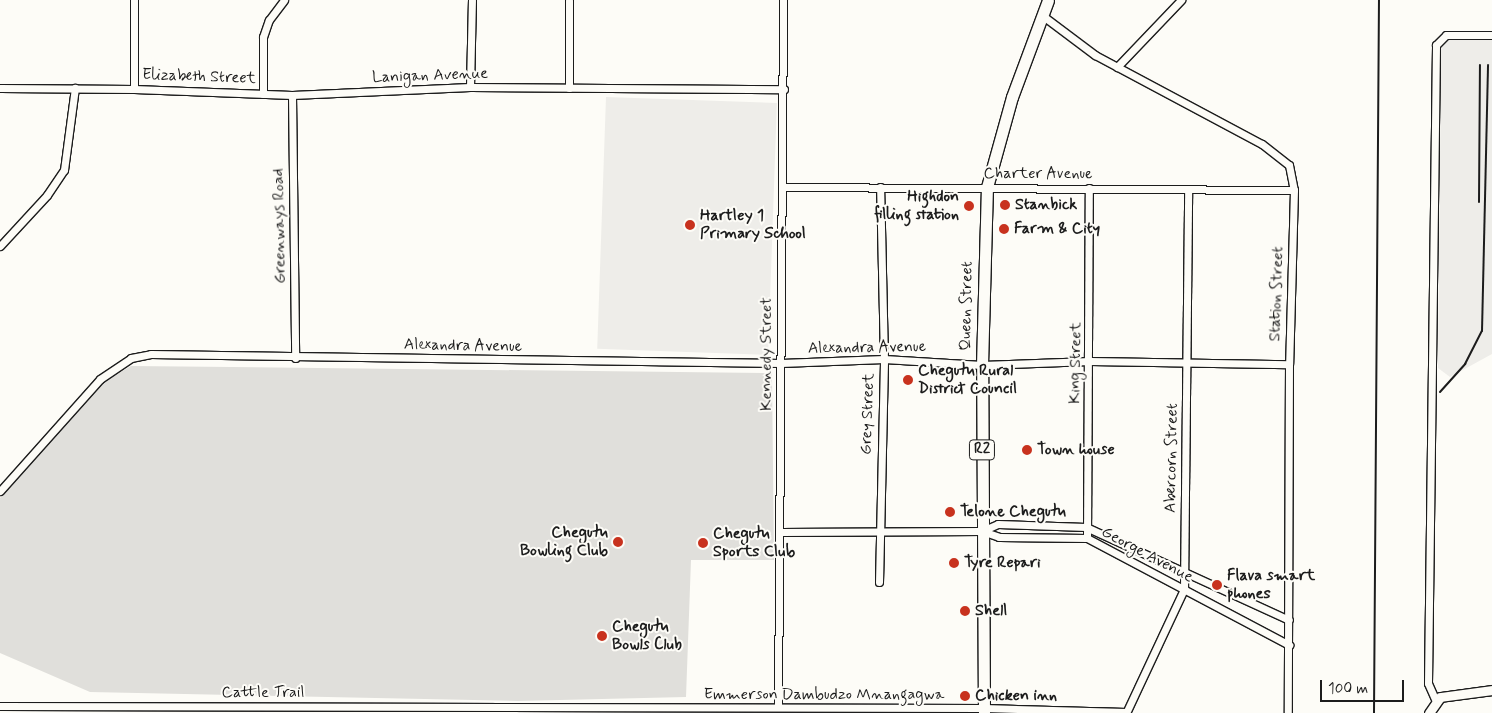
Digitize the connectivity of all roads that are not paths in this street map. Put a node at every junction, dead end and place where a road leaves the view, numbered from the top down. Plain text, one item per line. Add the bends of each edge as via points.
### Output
1 (134, 0) edge
2 (284, 0) edge
3 (472, 0) edge
4 (569, 0) edge
5 (783, 0) edge
6 (1048, 0) edge
7 (1182, 0) edge
8 (1043, 16) junction
9 (1492, 35) edge
10 (1117, 67) junction
11 (470, 87) junction
12 (0, 88) edge
13 (74, 88) junction
14 (569, 88) junction
15 (134, 89) junction
16 (784, 89) junction
17 (263, 94) junction
18 (292, 95) junction
19 (782, 187) junction
20 (880, 187) junction
21 (988, 187) junction
22 (1090, 188) junction
23 (1188, 190) junction
24 (1294, 190) junction
25 (0, 246) edge
26 (295, 358) junction
27 (884, 359) junction
28 (1090, 361) junction
29 (781, 363) junction
30 (1289, 364) junction
31 (982, 365) junction
32 (1187, 365) junction
33 (0, 491) edge
34 (1086, 526) junction
35 (982, 531) junction
36 (780, 532) junction
37 (878, 533) junction
38 (1087, 538) junction
39 (1184, 570) junction
40 (879, 582) dead end
41 (1184, 589) junction
42 (1289, 620) junction
43 (1289, 645) junction
44 (1492, 690) edge
45 (1435, 699) junction
46 (0, 706) edge
47 (778, 708) junction
48 (92, 710) edge
49 (390, 710) edge
50 (984, 710) edge
51 (525, 711) edge
52 (633, 711) edge
53 (1126, 713) edge
54 (1288, 713) edge
55 (1430, 713) edge

1 - 15 street, Elizabeth Street
2 - 17 street via 269,20 264,37
3 - 11 street
4 - 14 street
5 - 16 street, Kennedy Street
6 - 8 highway, Queen Street / R2
7 - 10 street
8 - 10 street, Station Street via 1069,39
8 - 21 highway, Queen Street / R2 via 1012,97
9 - 45 street via 1446,36 1436,44 1428,683
10 - 24 street, Station Street via 1277,152 1289,165
11 - 14 street, Lanigan Avenue
11 - 18 street, Lanigan Avenue
12 - 13 street
13 - 15 street
13 - 25 street via 64,170 48,195
14 - 16 street, Lanigan Avenue
15 - 17 street, Elizabeth Street
16 - 19 street, Kennedy Street
17 - 18 street, Elizabeth Street
18 - 26 street, Greenways Road
19 - 20 street, Charter Avenue
19 - 29 street, Kennedy Street
20 - 21 street, Charter Avenue
20 - 27 street, Grey Street
21 - 22 street, Charter Avenue
21 - 31 highway, Queen Street / R2
22 - 23 street, Charter Avenue
22 - 28 street, King Street
23 - 24 street, Charter Avenue
23 - 32 street, Abercorn Street
24 - 30 street, Station Street
26 - 29 street, Alexandra Avenue
26 - 33 street, Alexandra Avenue via 151,354 132,358 100,379
27 - 29 street, Alexandra Avenue
27 - 31 street, Alexandra Avenue
27 - 37 street, Grey Street
28 - 31 street, Alexandra Avenue
28 - 32 street, Alexandra Avenue
28 - 34 street, King Street
29 - 36 street, Kennedy Street
30 - 32 street, Alexandra Avenue
30 - 42 street, Station Street
31 - 35 highway, Queen Street / R2
32 - 39 street, Abercorn Street
34 - 35 street, George Avenue via 998,524
34 - 38 street, King Street
34 - 39 street, George Avenue
35 - 37 street, George Avenue
35 - 38 street, George Avenue via 999,538
35 - 50 highway, Queen Street / R2
36 - 37 street, George Avenue
36 - 47 street, Kennedy Street
37 - 40 street, Grey Street
38 - 41 street, George Avenue
39 - 41 street, Abercorn Street
39 - 42 street, George Avenue
41 - 43 street, George Avenue
41 - 53 street, Abercorn Street
42 - 43 street, Station Street
43 - 54 street, Station Street
44 - 45 main road
45 - 55 main road
46 - 48 street, Cattle Trail
47 - 50 street, Emmerson Dambudzo Mnangagwa
47 - 52 street, Emmerson Dambudzo Mnangagwa
48 - 49 street, Cattle Trail
49 - 51 street, Cattle Trail
50 - 53 street, Emmerson Dambudzo Mnangagwa
51 - 52 street, Emmerson Dambudzo Mnangagwa

